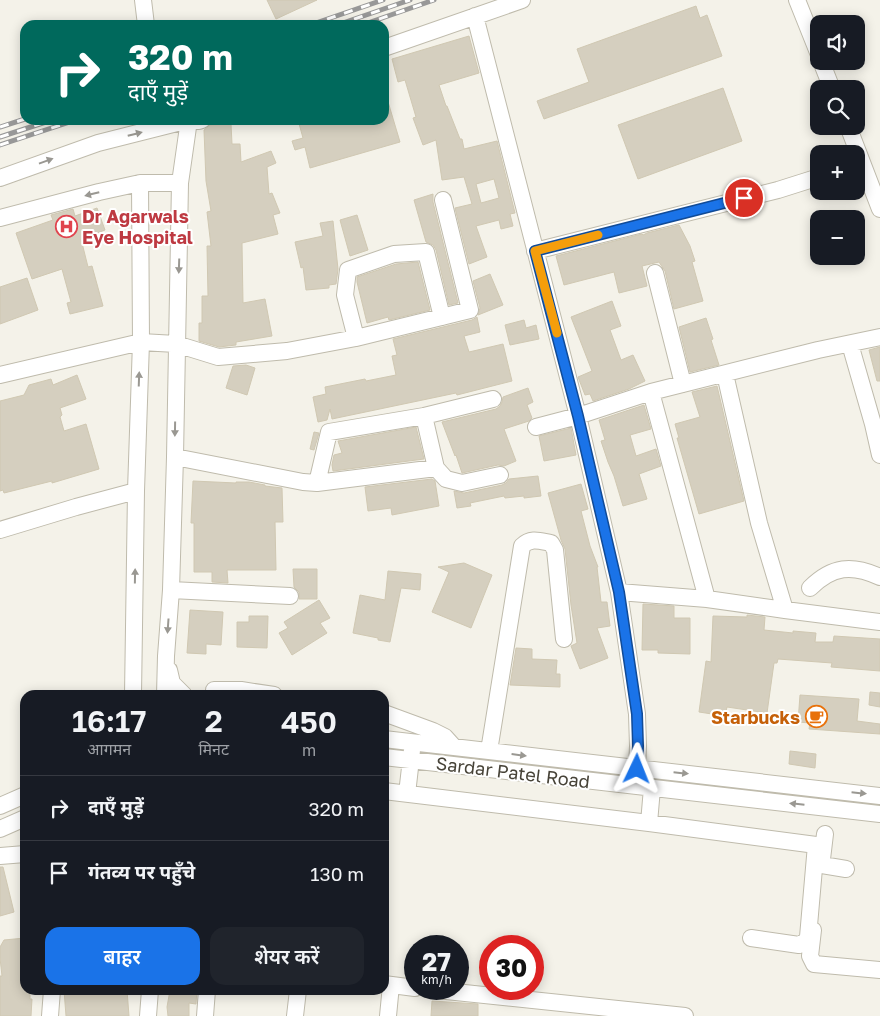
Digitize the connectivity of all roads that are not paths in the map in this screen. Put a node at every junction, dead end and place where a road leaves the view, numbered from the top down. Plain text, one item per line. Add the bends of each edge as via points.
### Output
1 (144, 0) edge
2 (522, 0) edge
3 (797, 0) edge
4 (475, 16) junction
5 (146, 20) edge
6 (810, 32) edge
7 (389, 46) edge
8 (169, 125) edge
9 (188, 125) edge
10 (865, 177) edge
11 (0, 178) edge
12 (810, 180) edge
13 (180, 182) junction
14 (140, 183) junction
15 (443, 200) dead end
16 (880, 209) edge
17 (0, 218) edge
18 (535, 251) junction
19 (655, 274) dead end
20 (442, 317) junction
21 (356, 338) junction
22 (880, 338) edge
23 (140, 342) junction
24 (176, 344) junction
25 (850, 344) junction
26 (725, 374) junction
27 (0, 375) edge
28 (683, 384) junction
29 (651, 392) junction
30 (493, 399) dead end
31 (424, 416) junction
32 (578, 416) junction
33 (536, 427) dead end
34 (880, 455) edge
35 (175, 457) junction
36 (436, 468) junction
37 (500, 475) dead end
38 (317, 483) junction
39 (136, 491) junction
40 (0, 530) edge
41 (880, 577) edge
42 (810, 588) dead end
43 (171, 590) junction
44 (619, 592) junction
45 (290, 596) dead end
46 (708, 598) junction
47 (785, 610) junction
48 (880, 622) edge
49 (564, 639) dead end
50 (166, 656) junction
51 (133, 690) edge
52 (165, 690) edge
53 (179, 690) edge
54 (214, 690) dead end
55 (241, 690) edge
56 (389, 715) edge
57 (389, 740) edge
58 (413, 743) junction
59 (447, 746) junction
60 (488, 751) junction
61 (389, 758) edge
62 (410, 760) junction
63 (439, 763) junction
64 (637, 769) junction
65 (652, 788) junction
66 (389, 792) edge
67 (407, 794) junction
68 (880, 796) edge
69 (20, 797) edge
70 (0, 806) edge
71 (833, 808) junction
72 (880, 814) edge
73 (20, 820) edge
74 (649, 823) junction
75 (0, 829) edge
76 (821, 839) junction
77 (20, 854) edge
78 (0, 856) edge
79 (822, 865) junction
80 (846, 869) dead end
81 (751, 938) dead end
82 (880, 970) edge
83 (389, 985) edge
84 (404, 987) edge
85 (469, 994) edge
86 (52, 995) edge
87 (150, 995) edge
88 (207, 995) edge
89 (298, 995) edge
90 (387, 995) edge
91 (618, 1012) edge
92 (50, 1016) edge
93 (148, 1016) edge
94 (205, 1016) edge
95 (296, 1016) edge
96 (388, 1016) edge
97 (685, 1016) edge

1 - 5 street
2 - 4 street
3 - 6 street
4 - 7 street
4 - 18 street
11 -> 8 street via 98,143
9 - 13 street
10 - 16 street
12 - 18 street
13 - 14 street
13 -> 24 street
14 -> 17 street
14 - 23 street
15 - 20 street via 470,310
18 - 32 street
19 - 28 street
20 - 21 street
20 - 21 street via 426,252 394,254 348,270 345,295
21 - 24 street via 287,351 218,357
22 - 25 street
23 - 24 street
23 - 27 street
39 -> 23 street
24 -> 35 street
25 - 26 street
25 - 34 street
26 - 28 street
26 - 47 street via 759,523
28 - 29 street
29 - 32 street
29 - 46 street
30 - 31 street
31 - 36 street
31 - 38 street via 329,432
32 - 33 street
32 - 44 street
35 - 38 street
35 - 43 street
36 - 37 street via 446,479 462,483
36 - 38 street
39 - 40 street
51 -> 39 street
41 - 42 street via 849,568 832,572
43 - 45 street
43 -> 50 street
44 - 46 street
44 - 64 street via 637,714
46 - 47 street
47 - 48 street
49 - 60 street via 555,550 551,543 526,542 522,546
50 - 52 street
50 - 53 street via 172,683
54 - 55 street
56 - 59 street via 445,737
57 - 58 street, Sardar Patel Road
58 - 59 street, Sardar Patel Road
58 - 62 street
59 - 60 street, Sardar Patel Road
59 - 63 street
60 -> 64 street, Sardar Patel Road
61 - 62 street, Sardar Patel Road
62 - 63 street, Sardar Patel Road
62 - 67 street
63 - 65 street, Sardar Patel Road
64 -> 68 street, Sardar Patel Road
71 -> 65 street, Sardar Patel Road
65 - 74 street
66 - 67 street
67 - 74 street
69 - 70 street
71 - 72 street, Sardar Patel Road
71 - 76 street
73 - 75 street
74 - 76 street
76 - 79 street
76 - 81 street via 806,942 799,945
77 - 78 street
79 - 80 street
79 - 82 street via 810,956 814,964
83 - 84 street
85 - 91 street
86 - 92 street
87 - 93 street
88 - 94 street
89 - 95 street
90 - 96 street
91 - 97 street

